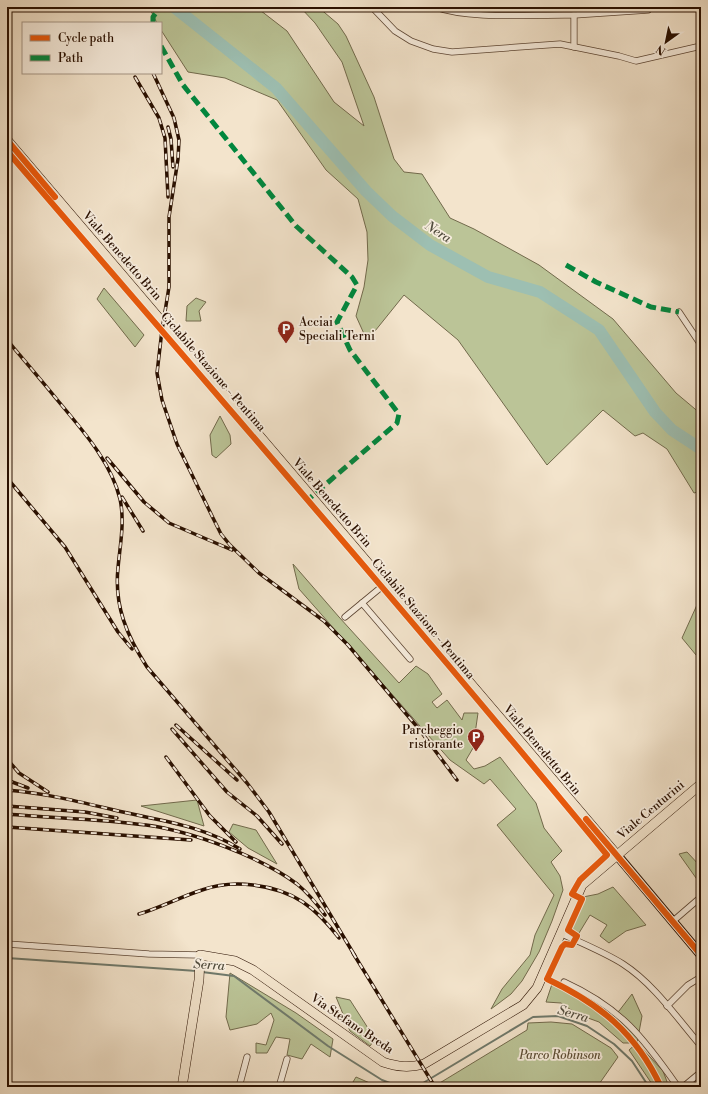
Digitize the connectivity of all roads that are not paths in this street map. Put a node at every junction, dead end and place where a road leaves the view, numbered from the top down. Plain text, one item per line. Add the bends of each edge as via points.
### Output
1 (372, 7) edge
2 (435, 7) edge
3 (648, 10) dead end
4 (574, 15) junction
5 (701, 46) edge
6 (574, 48) junction
7 (7, 140) edge
8 (679, 312) dead end
9 (701, 346) edge
10 (385, 584) junction
11 (362, 602) junction
12 (345, 617) dead end
13 (410, 659) dead end
14 (701, 784) edge
15 (617, 855) junction
16 (701, 897) edge
17 (672, 922) junction
18 (560, 933) junction
19 (7, 944) edge
20 (200, 954) junction
21 (701, 955) edge
22 (701, 977) edge
23 (564, 982) dead end
24 (667, 1006) junction
25 (701, 1046) edge
26 (247, 1056) dead end
27 (287, 1059) dead end
28 (701, 1072) edge
29 (182, 1087) edge
30 (239, 1087) edge
31 (279, 1087) edge
32 (678, 1087) edge
33 (683, 1087) edge

1 - 6 street via 395,31 411,41 433,49 452,52 542,44 560,44
2 - 4 street via 447,12 471,14
3 - 4 street
4 - 6 street
5 - 6 street via 636,61
7 - 10 main road, Viale Benedetto Brin
8 - 9 street
10 - 11 street
10 - 15 main road, Viale Benedetto Brin
11 - 12 street
11 - 13 street
14 - 15 main road, Viale Centurini
15 - 17 street, Viale Benedetto Brin
15 - 18 main road, Via Stefano Breda via 582,885
16 - 17 street
17 - 21 street, Viale Benedetto Brin
18 - 20 main road, Via Stefano Breda via 537,988 523,1005 424,1064 411,1068 383,1062 253,970 235,961
18 - 24 street via 623,964
19 - 20 street, Via Stefano Breda via 148,954
20 - 29 main road via 199,980
22 - 24 street via 688,985
23 - 32 street via 604,1002 626,1021 647,1043
24 - 25 street
26 - 30 street
27 - 31 street
28 - 33 street

